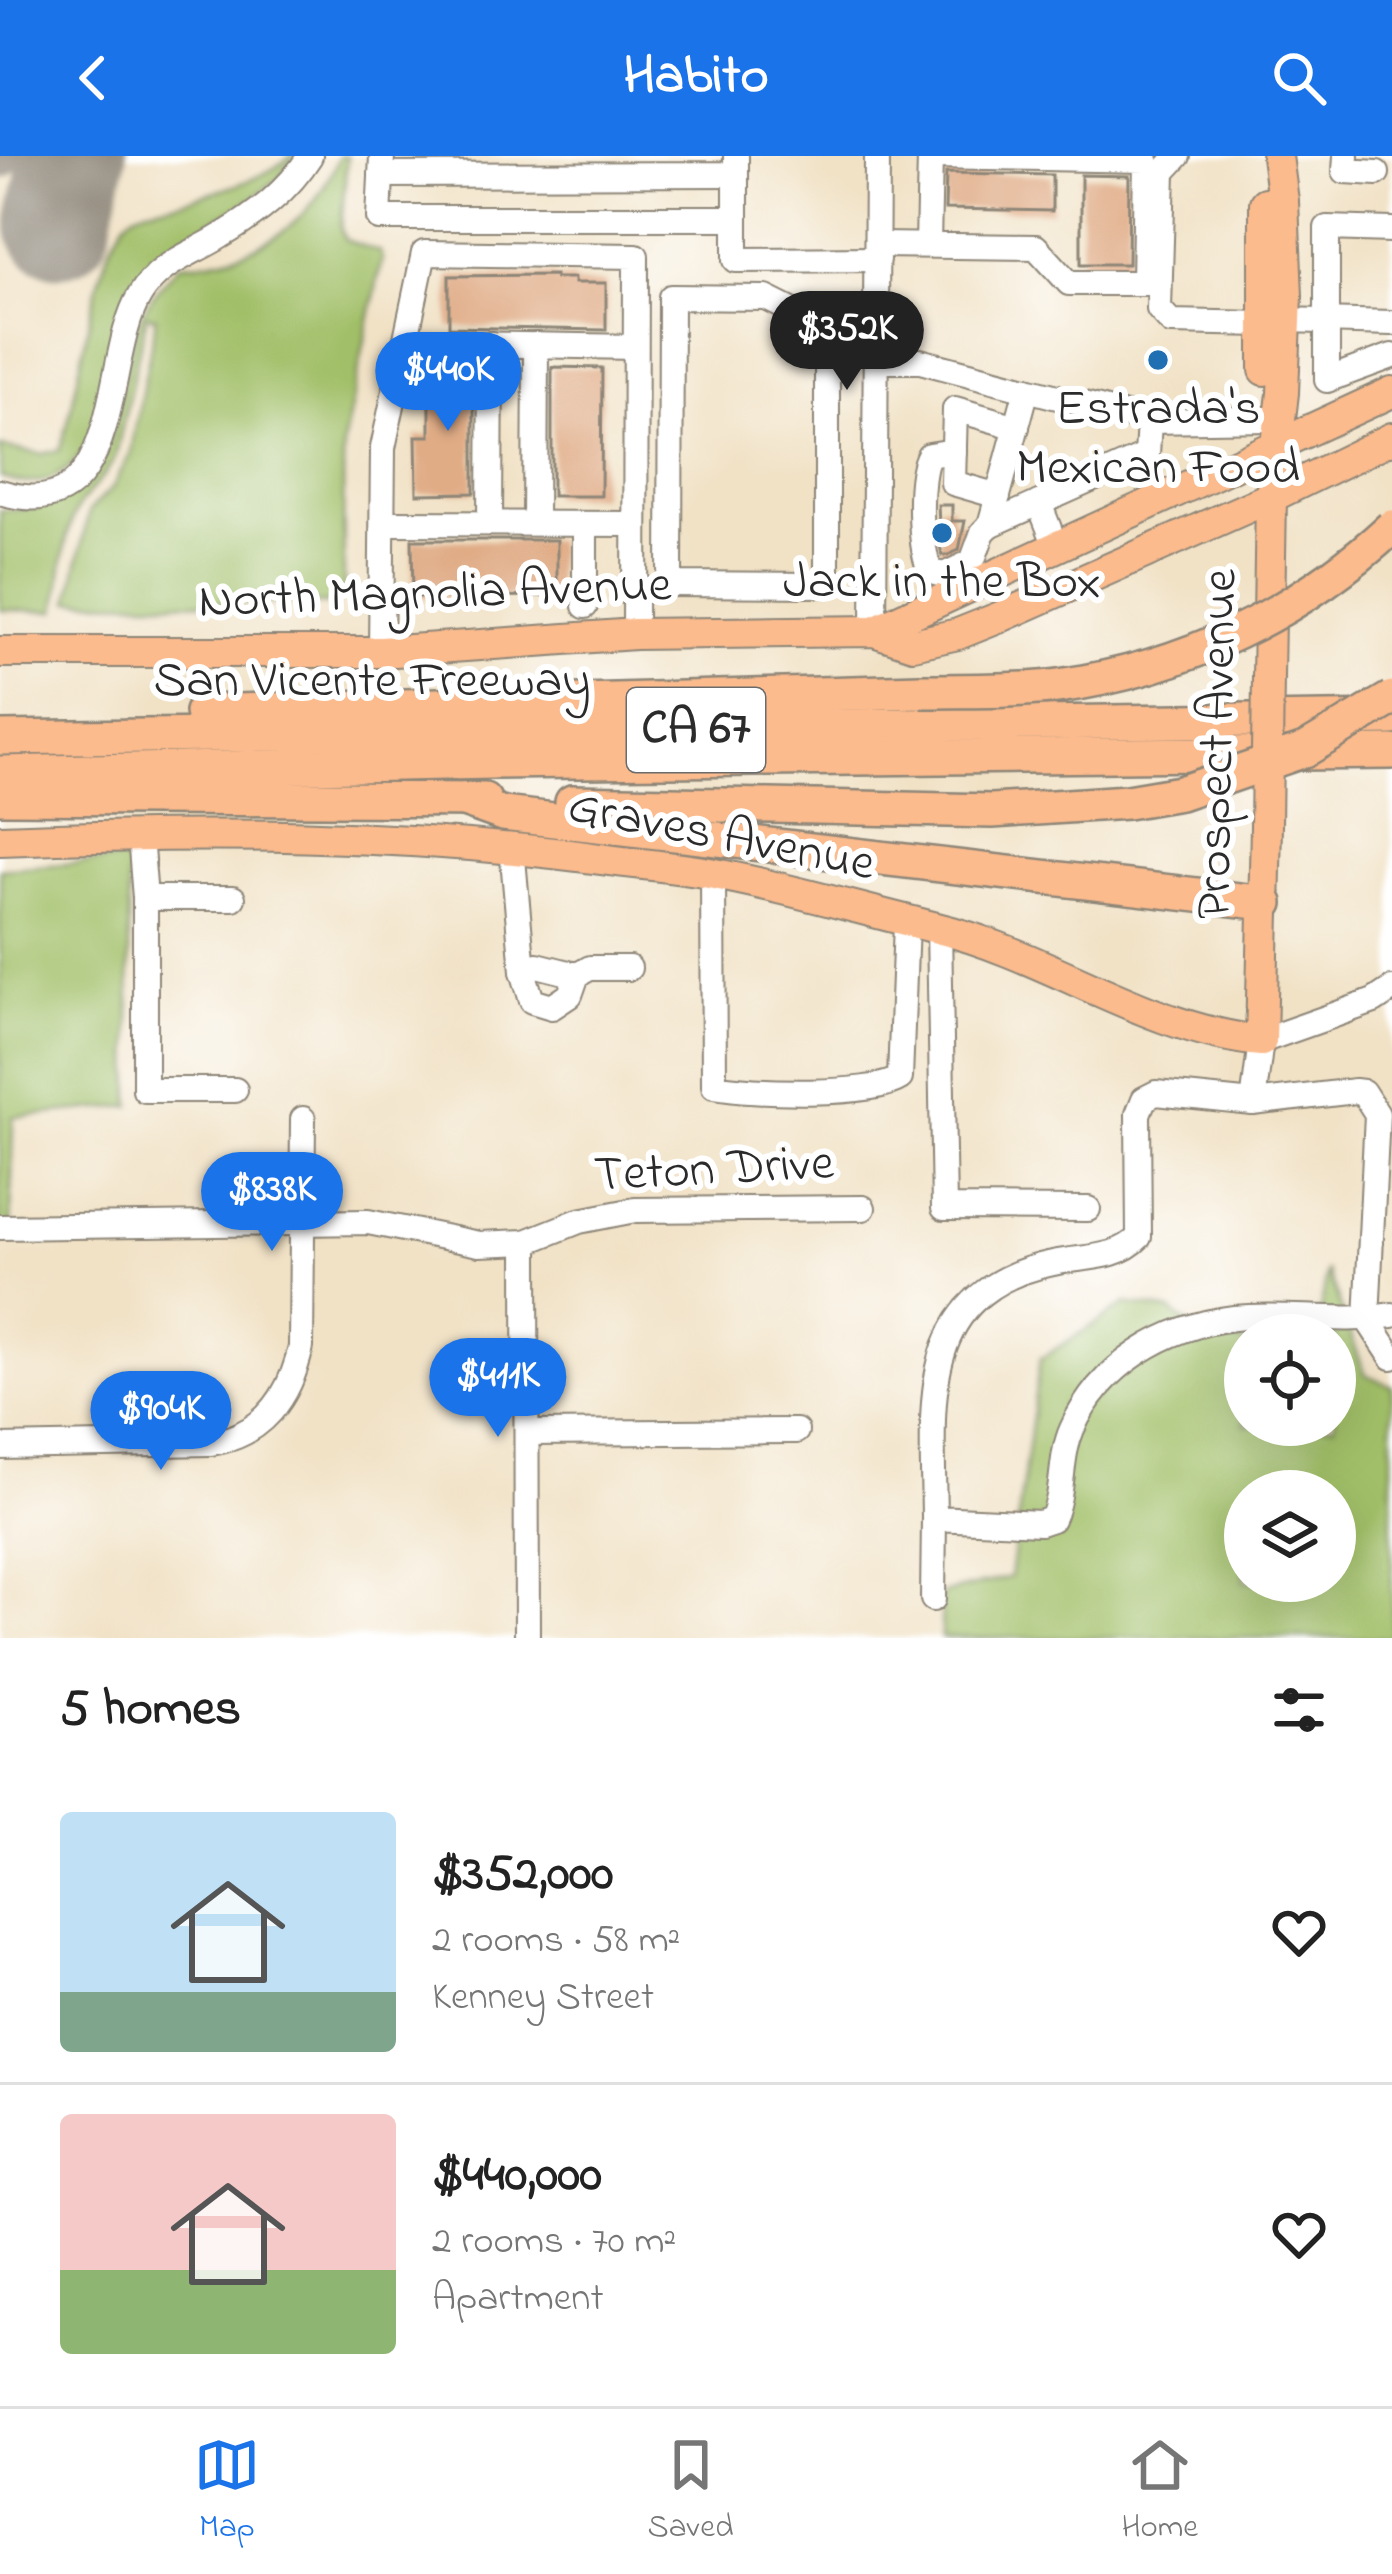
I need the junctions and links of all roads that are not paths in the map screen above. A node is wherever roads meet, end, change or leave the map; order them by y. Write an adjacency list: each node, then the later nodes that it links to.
1 (310, 156): 31 (street)
2 (878, 156): 12 (street)
3 (1178, 156): 13 (street)
4 (1273, 156): 13 (main road, Prospect Avenue)
5 (1346, 156): 8 (street)
6 (381, 165): 7 (street); 9 (street)
7 (736, 165): 9 (street)
8 (1377, 173)
9 (736, 218): 12 (street)
10 (1392, 230): 14 (street)
11 (928, 244): 11 (street); 12 (street)
12 (877, 252): 17 (street)
13 (1275, 322): 14 (street); 28 (main road, Prospect Avenue)
14 (1324, 322): 15 (street); 22 (street)
15 (1392, 323)
16 (827, 324): 16 (street); 17 (street)
17 (877, 328): 23 (street)
18 (405, 343): 19 (street); 21 (street); 35 (street)
19 (491, 344): 20 (street); 36 (street)
20 (536, 345): 21 (street); 37 (street)
21 (635, 347): 39 (street)
22 (1392, 356)
23 (877, 361): 24 (street); 44 (street)
24 (1027, 388): 26 (street); 27 (street)
25 (1392, 392): 28 (main road, North Magnolia Avenue)
26 (1149, 421): 28 (street); 34 (street)
27 (1016, 427): 30 (street); 32 (street)
28 (1273, 433): 33 (main road, Prospect Avenue); 42 (main road, North Magnolia Avenue)
29 (1392, 438): 33 (main road, North Magnolia Avenue)
30 (954, 451): 32 (street); 40 (street)
31 (0, 492)
32 (998, 496): 40 (street)
33 (1270, 497): 44 (main road, North Magnolia Avenue); 62 (main road, Prospect Avenue, bridge)
34 (1039, 503): 40 (street); 42 (street)
35 (383, 523): 36 (street); 47 (street)
36 (490, 524): 37 (street)
37 (535, 524): 38 (street)
38 (585, 524): 39 (street); 43 (street)
39 (634, 524): 45 (street)
40 (990, 525)
41 (1392, 527): 51 (highway, bridge)
42 (1057, 549): 44 (main road, North Magnolia Avenue)
43 (585, 605)
44 (874, 632): 45 (main road, North Magnolia Avenue)
45 (635, 634): 47 (main road, North Magnolia Avenue)
46 (0, 652): 47 (main road, North Magnolia Avenue)
47 (381, 652)
48 (1392, 702): 50 (highway); 55 (highway, bridge)
49 (1392, 718): 50 (highway, San Vicente Freeway / CA 67)
50 (1214, 722): 51 (highway, San Vicente Freeway / CA 67)
51 (0, 734)
52 (1392, 752): 53 (highway, San Vicente Freeway / CA 67)
53 (0, 773)
54 (0, 796): 55 (highway)
55 (464, 800): 62 (highway)
56 (140, 836): 57 (main road, Graves Avenue); 58 (main road, Graves Avenue); 60 (street)
57 (0, 840)
58 (512, 848): 59 (main road, Graves Avenue); 66 (street)
59 (712, 874): 63 (main road, Graves Avenue); 63 (street)
60 (145, 898): 61 (street); 70 (street)
61 (233, 898)
62 (1266, 903): 69 (main road, Prospect Avenue)
63 (906, 922): 64 (main road, Graves Avenue)
64 (939, 928): 69 (main road, Graves Avenue); 74 (street)
65 (629, 968): 67 (street)
66 (523, 971): 67 (street); 67 (street)
67 (577, 975)
68 (1392, 989): 69 (street, Graves Avenue)
69 (1261, 1041): 71 (street)
70 (235, 1090)
71 (1253, 1103): 78 (street); 83 (street)
72 (303, 1119): 75 (street)
73 (863, 1208): 77 (street, Teton Drive)
74 (1088, 1209)
75 (302, 1221): 76 (street, Teton Drive); 77 (street, Teton Drive); 82 (street)
76 (0, 1227)
77 (526, 1242): 81 (street)
78 (1380, 1317): 79 (street); 83 (street)
79 (1392, 1358)
80 (796, 1431): 81 (street)
81 (528, 1432): 85 (street)
82 (0, 1447)
83 (934, 1519): 84 (street)
84 (932, 1599)
85 (527, 1638)

